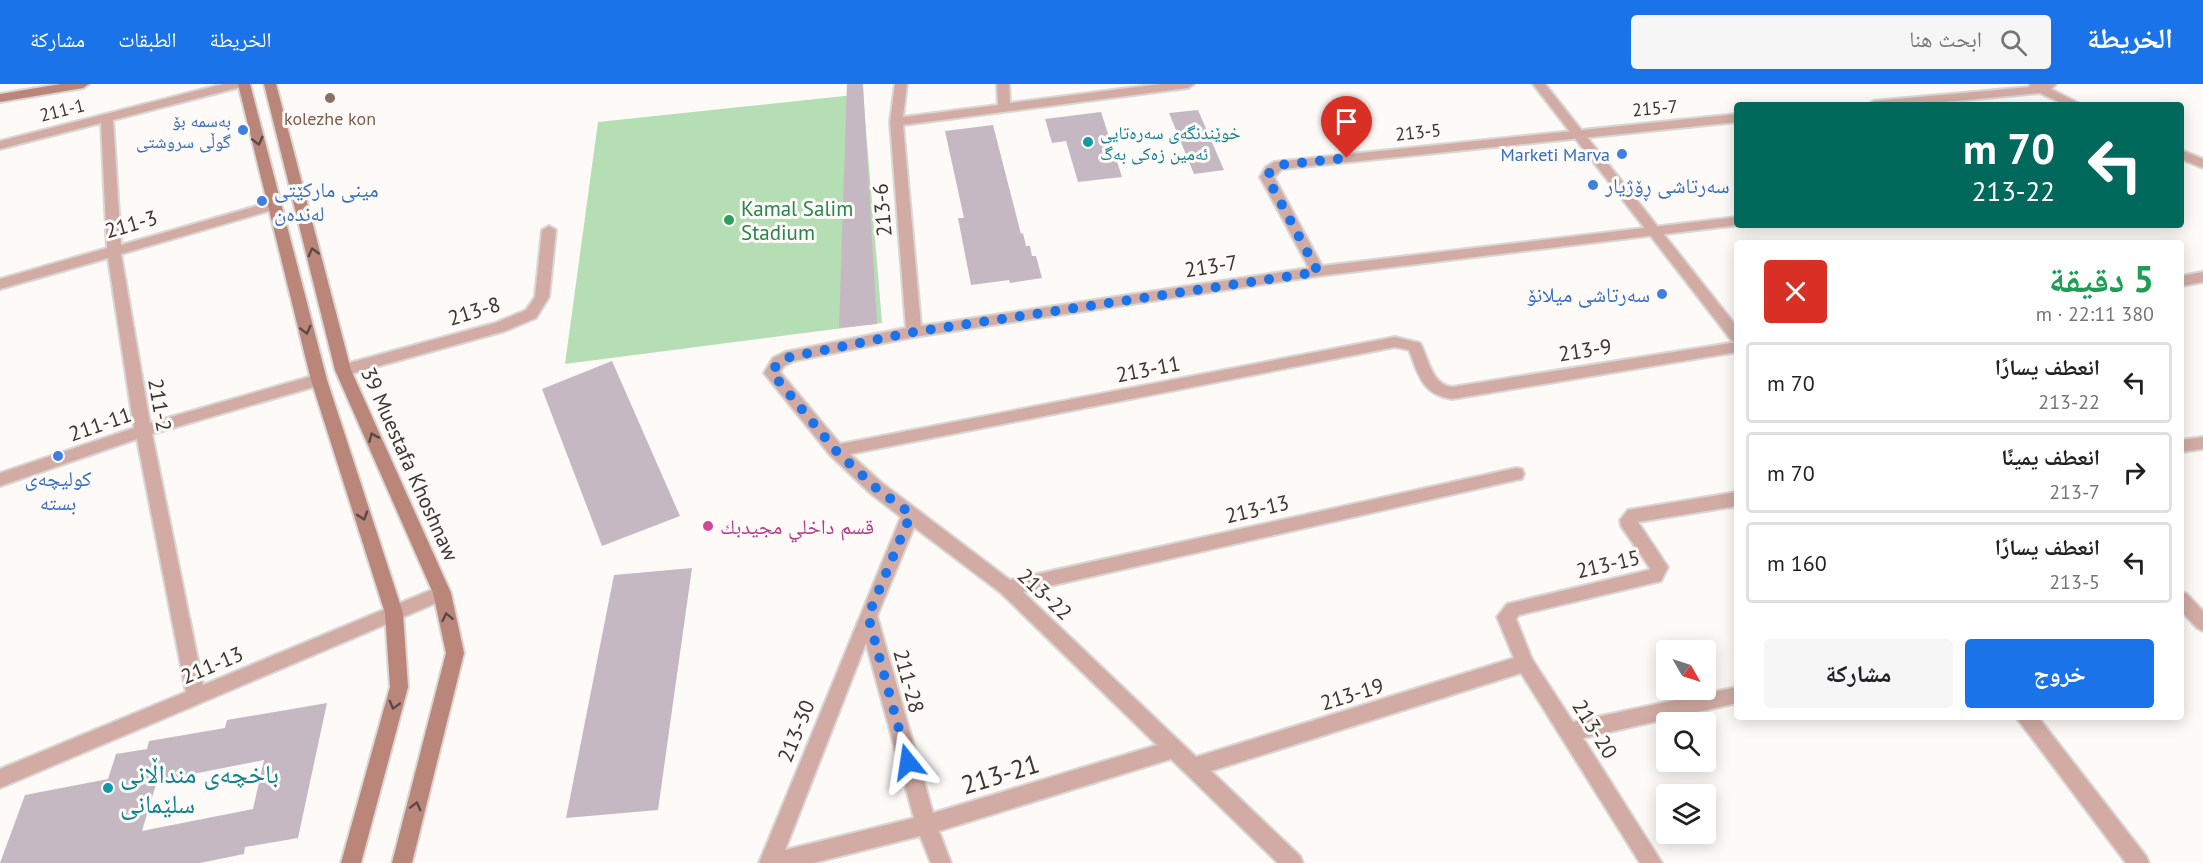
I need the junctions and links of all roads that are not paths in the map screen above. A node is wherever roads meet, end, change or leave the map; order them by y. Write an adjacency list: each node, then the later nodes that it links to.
1 (83, 84): 11 (main road)
2 (237, 84): 15 (street, 211-1)
3 (244, 84): 23 (main road, one-way to 23)
4 (270, 84): 36 (main road, 39 Muestafa Khoshnaw, one-way to 4)
5 (901, 84): 17 (street, 213-6)
6 (1003, 84): 14 (street)
7 (1188, 84): 9 (street)
8 (1539, 84): 18 (street)
9 (1161, 85): 14 (street)
10 (2041, 86): 12 (street); 13 (street)
11 (0, 98)
12 (1900, 102)
13 (2070, 102)
14 (1004, 109): 17 (street)
15 (107, 117): 19 (street, 211-1); 27 (street, 211-2)
16 (1734, 118): 18 (street, 215-7)
17 (896, 122): 32 (street, 213-6)
18 (1577, 133): 26 (street); 28 (street, 213-5)
19 (0, 145)
20 (2184, 155): 21 (street)
21 (2201, 162): 22 (street)
22 (2184, 164)
23 (274, 205): 27 (street, 211-3); 37 (main road, one-way to 37)
24 (1734, 221): 26 (street, 213-7)
25 (549, 230): 36 (street, 213-8)
26 (1654, 232): 28 (street, 213-7); 33 (street)
27 (114, 251): 31 (street, 211-3); 39 (street, 211-2)
28 (1318, 272): 32 (street, 213-7)
29 (2203, 278): 30 (street)
30 (2184, 281)
31 (0, 284)
32 (914, 332): 35 (street, 213-7)
33 (1734, 333)
34 (1734, 347): 38 (street, 213-9)
35 (778, 362): 42 (street, 213-22)
36 (344, 370): 48 (main road, 39 Muestafa Khoshnaw, one-way to 36)
37 (319, 381): 39 (street, 211-11); 50 (main road, one-way to 50)
38 (1440, 393): 42 (street, 213-11)
39 (143, 431): 44 (street, 211-11); 55 (street, 211-2)
40 (2203, 443): 41 (street)
41 (2184, 446)
42 (837, 452): 46 (street, 213-22)
43 (1516, 474): 47 (street, 213-13)
44 (0, 480)
45 (1734, 499): 52 (street, 213-15)
46 (911, 514): 47 (street, 213-22); 51 (street)
47 (1007, 588): 59 (street, 213-22)
48 (442, 593): 50 (street, 211-13); 64 (main road, 39 Muestafa Khoshnaw, one-way to 48)
49 (2184, 602): 53 (street)
50 (394, 613): 55 (street, 211-13); 63 (main road, one-way to 63)
51 (868, 616): 62 (street, 211-28); 65 (street, 213-30)
52 (1506, 617): 54 (street, 213-20)
53 (2203, 623)
54 (1525, 663): 58 (street, 213-20); 60 (street, 213-19)
55 (196, 696): 61 (street, 211-13)
56 (1734, 696): 58 (street)
57 (2028, 720): 69 (street)
58 (1569, 732): 68 (street, 213-20)
59 (1174, 749): 60 (street, 213-22); 62 (street, 213-21)
60 (1193, 767): 67 (street, 213-22)
61 (0, 779)
62 (926, 825): 65 (street, 213-21); 66 (street, 211-28)
63 (351, 863)
64 (402, 863)
65 (770, 863)
66 (941, 863)
67 (1293, 863)
68 (1652, 863)
69 (2139, 863)

